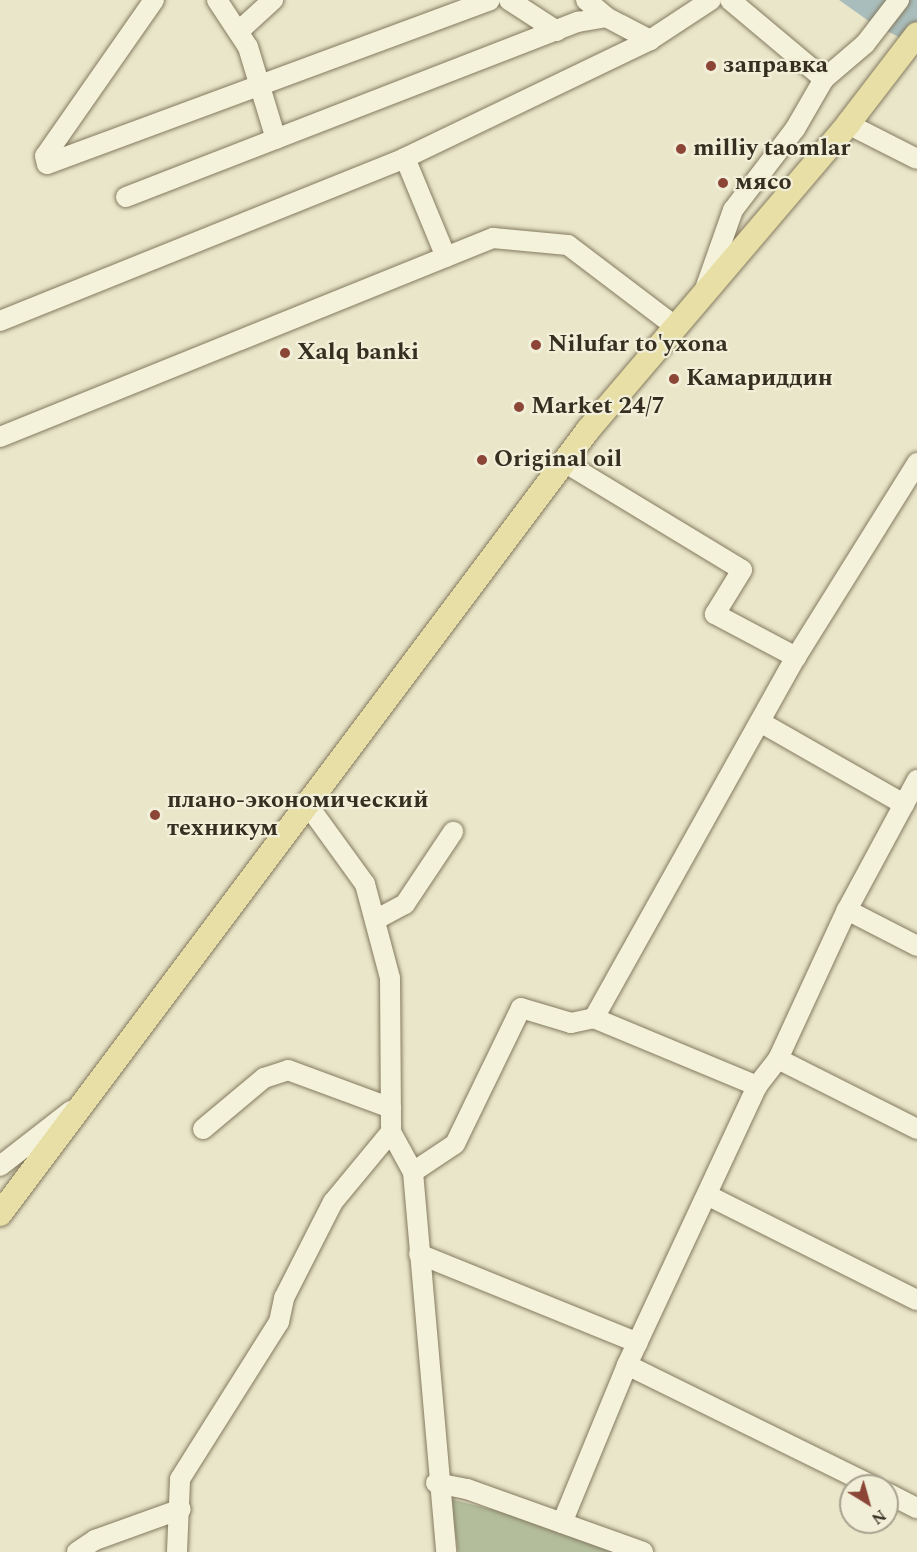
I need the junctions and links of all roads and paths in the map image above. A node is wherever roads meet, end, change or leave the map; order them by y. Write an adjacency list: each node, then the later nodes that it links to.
1 (154, 0): 16 (street)
2 (217, 0): 11 (street)
3 (273, 0): 11 (street)
4 (490, 0): 16 (street)
5 (509, 0): 12 (street)
6 (585, 0): 10 (street)
7 (711, 0): 14 (street)
8 (730, 0): 15 (street)
9 (899, 0): 15 (street)
10 (606, 17): 12 (street); 14 (street)
11 (240, 30): 16 (street)
12 (557, 31): 18 (street)
13 (917, 34): 17 (main road)
14 (650, 40): 19 (street)
15 (824, 79): 23 (street)
16 (258, 87): 18 (street)
17 (848, 124): 20 (street); 23 (main road)
18 (276, 139): 21 (street)
19 (405, 158): 22 (street); 24 (street)
20 (917, 159)
21 (126, 197)
22 (446, 257): 25 (street); 26 (street)
23 (704, 295): 25 (main road)
24 (0, 321)
25 (676, 327): 27 (main road)
26 (0, 437)
27 (564, 462): 29 (street); 32 (main road)
28 (917, 463): 29 (street)
29 (796, 657): 30 (street)
30 (760, 722): 33 (street); 38 (street)
31 (917, 780): 33 (street)
32 (308, 804): 36 (street); 41 (main road)
33 (904, 804): 35 (street)
34 (453, 832): 36 (street)
35 (847, 910): 37 (street); 39 (street)
36 (375, 920): 42 (street)
37 (917, 946)
38 (594, 1018): 40 (street); 47 (street)
39 (778, 1059): 40 (street); 44 (street)
40 (757, 1086): 48 (street)
41 (81, 1104): 46 (street); 49 (main road)
42 (391, 1107): 43 (street); 45 (street)
43 (203, 1129)
44 (917, 1129)
45 (391, 1132): 47 (street); 58 (street)
46 (0, 1166)
47 (413, 1172): 50 (street)
48 (707, 1195): 51 (street); 52 (street)
49 (0, 1214)
50 (419, 1254): 52 (street); 55 (street)
51 (917, 1300)
52 (639, 1343): 53 (street)
53 (627, 1365): 54 (street); 59 (street)
54 (849, 1474)
55 (436, 1483): 59 (street); 62 (street)
56 (899, 1499): 57 (street)
57 (917, 1508)
58 (181, 1509): 60 (street); 61 (street)
59 (562, 1523): 63 (street)
60 (77, 1552)
61 (177, 1552)
62 (446, 1552)
63 (643, 1552)

